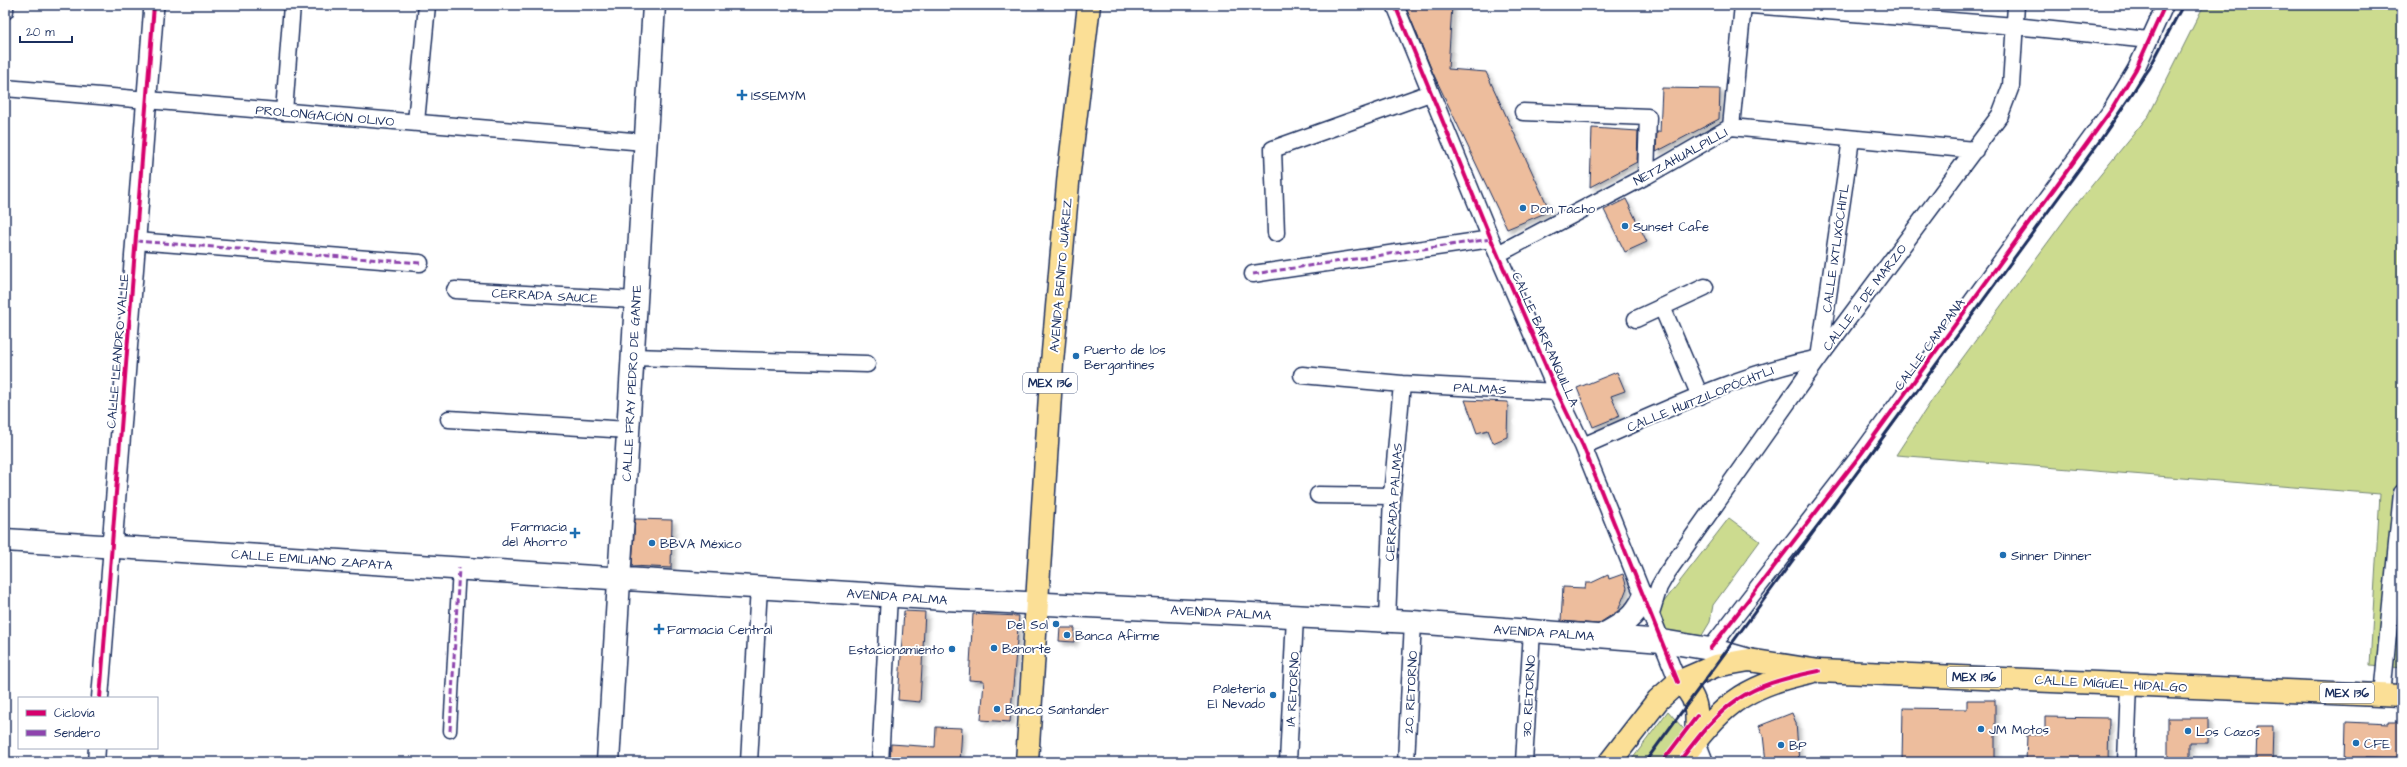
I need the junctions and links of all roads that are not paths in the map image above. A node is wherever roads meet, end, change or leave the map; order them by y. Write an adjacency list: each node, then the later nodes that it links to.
1 (5, 5): 12 (street)
2 (154, 5): 17 (street, CALLE LEANDRO VALLE)
3 (292, 5): 18 (street)
4 (427, 5): 20 (street)
5 (654, 5): 23 (main road, CALLE FRAY PEDRO DE GANTE)
6 (1089, 5): 58 (main road, AVENIDA BENITO JUÁREZ / MEX 136)
7 (1395, 5): 16 (street, CALLE BARRANQUILLA)
8 (1742, 5): 21 (street)
9 (1751, 5): 13 (street)
10 (2016, 5): 13 (street, CALLE 2 DE MARZO)
11 (2165, 5): 14 (street, CALLE CAMPANA)
12 (5, 11)
13 (2015, 26): 14 (street); 24 (street, CALLE 2 DE MARZO)
14 (2149, 40): 66 (street, CALLE CAMPANA)
15 (5, 88): 17 (street, PROLONGACIÓN OLIVO)
16 (1430, 93): 26 (street); 27 (street, CALLE BARRANQUILLA)
17 (146, 100): 18 (street, PROLONGACIÓN OLIVO); 28 (street, CALLE LEANDRO VALLE)
18 (284, 112): 20 (street, PROLONGACIÓN OLIVO)
19 (1523, 112): 25 (street)
20 (416, 122): 23 (street, PROLONGACIÓN OLIVO)
21 (1731, 127): 22 (street, NETZAHUALPILLI); 25 (street, NETZAHUALPILLI)
22 (1851, 139): 24 (street, NETZAHUALPILLI); 38 (street, CALLE IXTLIXÓCHITL)
23 (644, 142): 34 (main road, CALLE FRAY PEDRO DE GANTE)
24 (1975, 150): 38 (street, CALLE 2 DE MARZO)
25 (1646, 176): 29 (street, NETZAHUALPILLI)
26 (1276, 233)
27 (1491, 239): 29 (street, CALLE BARRANQUILLA); 31 (street)
28 (136, 241): 30 (street); 51 (street, CALLE LEANDRO VALLE)
29 (1498, 254): 42 (street, CALLE BARRANQUILLA)
30 (420, 263)
31 (1253, 274)
32 (1705, 287): 35 (street)
33 (455, 290): 34 (street, CERRADA SAUCE)
34 (636, 300): 37 (main road, CALLE FRAY PEDRO DE GANTE)
35 (1662, 307): 36 (street); 43 (street)
36 (1636, 319)
37 (632, 357): 39 (street); 45 (main road, CALLE FRAY PEDRO DE GANTE)
38 (1819, 358): 43 (street, CALLE HUITZILOPÓCHTLI); 53 (street, CALLE 2 DE MARZO)
39 (867, 364)
40 (1302, 376): 41 (street, PALMAS)
41 (1402, 384): 42 (street, PALMAS); 49 (street, CERRADA PALMAS)
42 (1557, 392): 46 (street, CALLE BARRANQUILLA)
43 (1700, 396): 46 (street, CALLE HUITZILOPÓCHTLI)
44 (449, 419): 45 (street)
45 (628, 430): 55 (main road, CALLE FRAY PEDRO DE GANTE)
46 (1583, 446): 54 (street, CALLE BARRANQUILLA)
47 (2402, 493): 71 (street)
48 (1318, 495): 49 (street)
49 (1392, 496): 61 (street, CERRADA PALMAS)
50 (5, 540): 51 (main road, CALLE EMILIANO ZAPATA)
51 (112, 546): 52 (main road, CALLE EMILIANO ZAPATA); 72 (street, CALLE LEANDRO VALLE)
52 (459, 568): 55 (main road, CALLE EMILIANO ZAPATA); 73 (street)
53 (1667, 573): 54 (street); 59 (street, CALLE 2 DE MARZO)
54 (1636, 577): 59 (street, CALLE BARRANQUILLA)
55 (620, 579): 56 (main road, AVENIDA PALMA); 77 (main road, CALLE FRAY PEDRO DE GANTE)
56 (759, 587): 57 (main road, AVENIDA PALMA); 78 (street)
57 (889, 596): 58 (main road, AVENIDA PALMA); 79 (street)
58 (1037, 604): 60 (main road, AVENIDA PALMA); 80 (main road, AVENIDA BENITO JUÁREZ / MEX 136)
59 (1647, 605): 64 (main road); 65 (street, CALLE BARRANQUILLA)
60 (1295, 616): 61 (main road, AVENIDA PALMA); 81 (street, 1A RETORNO)
61 (1387, 620): 62 (main road, AVENIDA PALMA)
62 (1413, 622): 63 (main road, AVENIDA PALMA); 82 (street, 2O. RETORNO)
63 (1532, 631): 64 (main road, AVENIDA PALMA); 83 (street, 3O. RETORNO)
64 (1601, 636): 65 (main road, AVENIDA PALMA)
65 (1662, 641): 66 (main road, AVENIDA PALMA); 69 (street, CALLE BARRANQUILLA)
66 (1710, 649): 67 (main road, AVENIDA PALMA)
67 (1749, 660): 68 (main road, AVENIDA PALMA / MEX 136); 69 (main road, MEX 136)
68 (1819, 671): 70 (main road, CALLE MÍGUEL HIDALGO / MEX 136); 74 (main road, MEX 136)
69 (1678, 682): 74 (main road); 84 (main road, MEX 136)
70 (2129, 684): 71 (main road, CALLE MÍGUEL HIDALGO / MEX 136); 87 (street)
71 (2392, 695)
72 (100, 697)
73 (450, 731)
74 (1696, 739): 85 (main road, MEX 136); 86 (street)
75 (97, 749): 76 (street)
76 (96, 762)
77 (608, 762)
78 (749, 762)
79 (880, 762)
80 (1027, 762)
81 (1288, 762)
82 (1406, 762)
83 (1524, 762)
84 (1610, 762)
85 (1678, 762)
86 (1705, 762)
87 (2126, 762)

